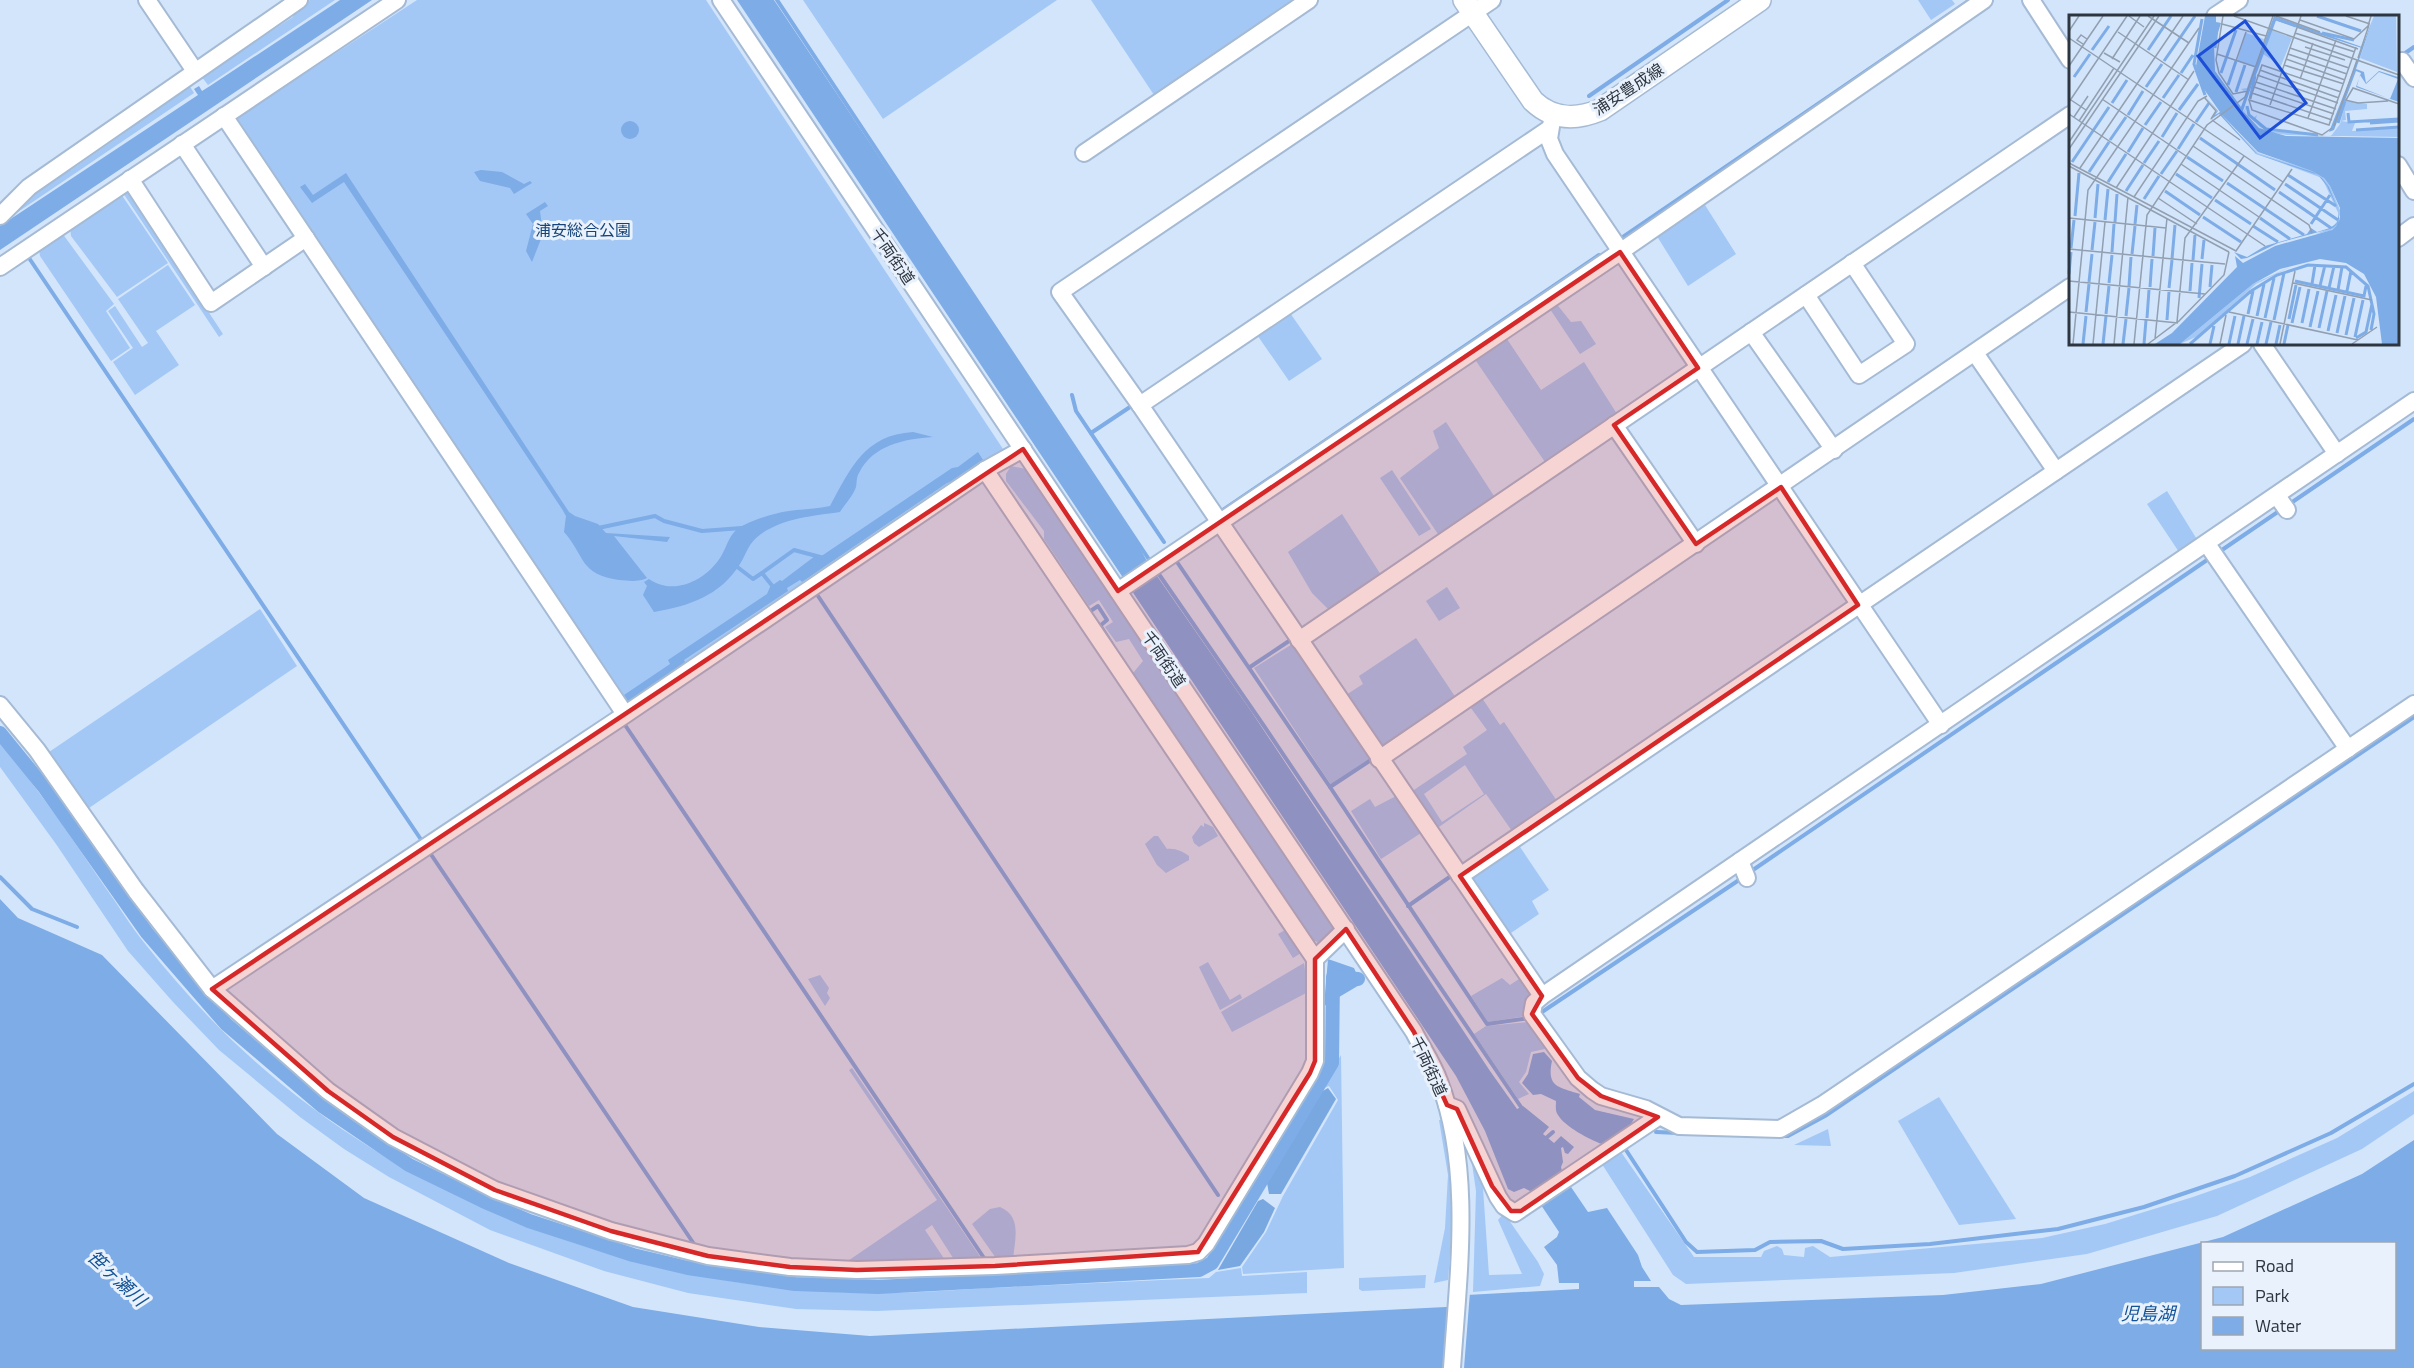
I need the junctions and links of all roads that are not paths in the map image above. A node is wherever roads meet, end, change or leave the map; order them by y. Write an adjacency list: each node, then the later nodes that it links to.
1 (147, 0): 15 (street)
2 (299, 0): 15 (street)
3 (397, 0): 17 (street)
4 (721, 0): 43 (street, 千両街道)
5 (1309, 0): 21 (street)
6 (1492, 0): 11 (street)
7 (1760, 0): 19 (main road, 浦安豊成線)
8 (1984, 0): 29 (street)
9 (2031, 0): 13 (street)
10 (2239, 0): 12 (street)
11 (1469, 7): 19 (main road); 41 (street)
12 (2216, 15)
13 (2069, 58)
14 (2405, 59): 16 (street)
15 (190, 74): 25 (street)
16 (2414, 78)
17 (224, 116): 20 (street); 28 (street)
18 (2069, 116): 30 (street)
19 (1551, 122): 29 (street); 41 (street)
20 (182, 144): 23 (street); 32 (street)
21 (1084, 153)
22 (2399, 168): 24 (street)
23 (130, 179): 31 (street); 32 (street)
24 (2414, 190)
25 (2, 210)
26 (2414, 226): 27 (street)
27 (2399, 237)
28 (302, 241): 32 (street); 57 (street)
29 (1620, 252): 39 (street); 49 (street)
30 (1852, 264): 34 (street); 34 (street)
31 (0, 267)
32 (264, 267)
33 (2069, 288): 38 (street)
34 (1806, 295): 35 (street)
35 (1751, 332): 39 (street); 44 (street)
36 (2242, 345): 47 (street)
37 (2263, 345): 45 (street)
38 (1975, 353): 44 (street); 47 (street)
39 (1698, 368): 42 (street); 48 (street)
40 (2414, 401): 45 (street)
41 (1140, 405): 49 (street)
42 (1614, 425): 50 (street); 54 (street)
43 (1023, 449): 46 (street); 52 (street, 千両街道)
44 (1834, 450): 48 (street)
45 (2337, 454): 51 (street)
46 (985, 470): 57 (street); 63 (street)
47 (2055, 471): 53 (street)
48 (1781, 487): 50 (street); 53 (street)
49 (1219, 523): 52 (street); 54 (street)
50 (1694, 542): 60 (street)
51 (2212, 551): 58 (street); 59 (street)
52 (1122, 588): 62 (street, 千両街道)
53 (1858, 605): 58 (street); 61 (street)
54 (1299, 640): 60 (street)
55 (2414, 704): 59 (street)
56 (0, 705): 64 (street)
57 (622, 717): 64 (street)
58 (1941, 725): 65 (street)
59 (2348, 749): 67 (street)
60 (1379, 759): 61 (street)
61 (1460, 876): 65 (street)
62 (1346, 929): 63 (street); 66 (street, 千両街道)
63 (1315, 959): 64 (street)
64 (213, 989)
65 (1542, 996): 67 (street)
66 (1447, 1105): 67 (street); 68 (street, 千両街道)
67 (1658, 1117)
68 (1452, 1368)

